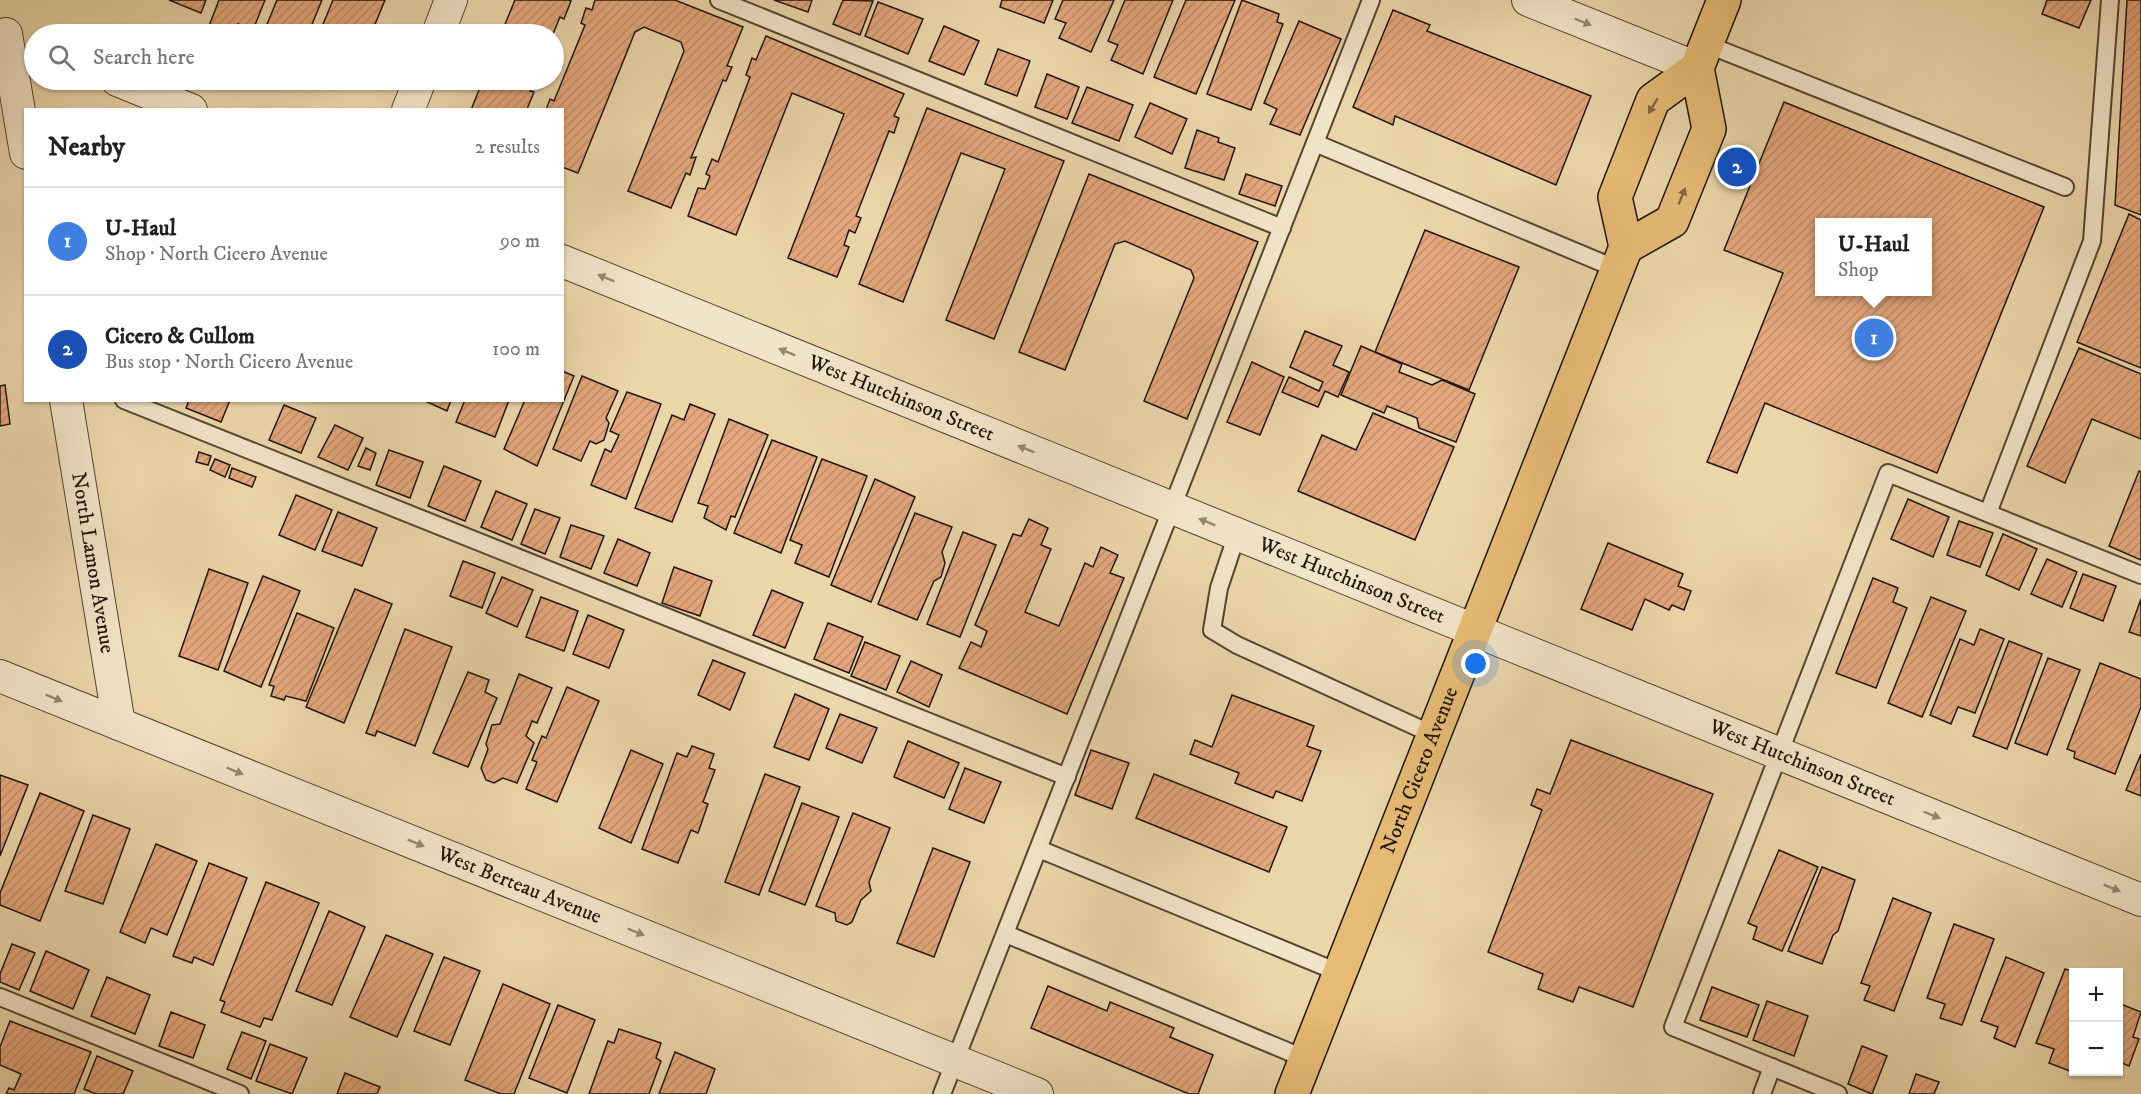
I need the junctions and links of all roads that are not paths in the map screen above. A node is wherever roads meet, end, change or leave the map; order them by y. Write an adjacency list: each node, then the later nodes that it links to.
1 (451, 0): 7 (street)
2 (719, 0): 18 (lane)
3 (1371, 0): 16 (lane)
4 (1528, 0): 10 (street, one-way to 10)
5 (1724, 0): 10 (main road)
6 (2110, 0): 24 (lane)
7 (442, 24)
8 (3, 33): 9 (street); 15 (street)
9 (24, 42)
10 (1702, 56): 17 (lane); 19 (main road, one-way to 19); 19 (main road, one-way to 10)
11 (142, 90): 13 (street)
12 (416, 90): 14 (street)
13 (186, 108)
14 (409, 108)
15 (24, 143)
16 (1315, 143): 18 (lane); 19 (lane)
17 (2065, 187)
18 (1282, 228): 23 (lane)
19 (1622, 258): 27 (main road, North Cicero Avenue)
20 (564, 262): 23 (street, West Hutchinson Street, one-way to 20)
21 (66, 402): 29 (street, North Lamon Avenue)
22 (129, 402): 32 (lane)
23 (1173, 508): 25 (street, West Hutchinson Street, one-way to 23); 32 (lane)
24 (1988, 513): 26 (lane); 31 (lane)
25 (1237, 534): 27 (street, West Hutchinson Street); 30 (lane)
26 (2141, 575)
27 (1475, 631): 30 (main road, North Cicero Avenue); 31 (street, West Hutchinson Street)
28 (0, 676): 29 (street, West Berteau Avenue, one-way to 29)
29 (119, 724): 39 (street, West Berteau Avenue, one-way to 39)
30 (1434, 735): 36 (main road, North Cicero Avenue)
31 (1780, 754): 34 (street, West Hutchinson Street, one-way to 34); 40 (lane)
32 (1067, 777): 33 (lane)
33 (1039, 849): 35 (lane); 36 (lane)
34 (2141, 900)
35 (1006, 934): 38 (lane); 39 (lane)
36 (1340, 973): 38 (main road, North Cicero Avenue)
37 (0, 997): 42 (lane)
38 (1306, 1059): 45 (main road, North Cicero Avenue)
39 (956, 1061): 41 (street, West Berteau Avenue); 43 (lane)
40 (1772, 1067): 46 (lane); 47 (lane)
41 (989, 1085): 44 (street, West Berteau Avenue)
42 (240, 1094)
43 (942, 1094)
44 (1037, 1094)
45 (1292, 1094)
46 (1762, 1094)
47 (1838, 1094)

